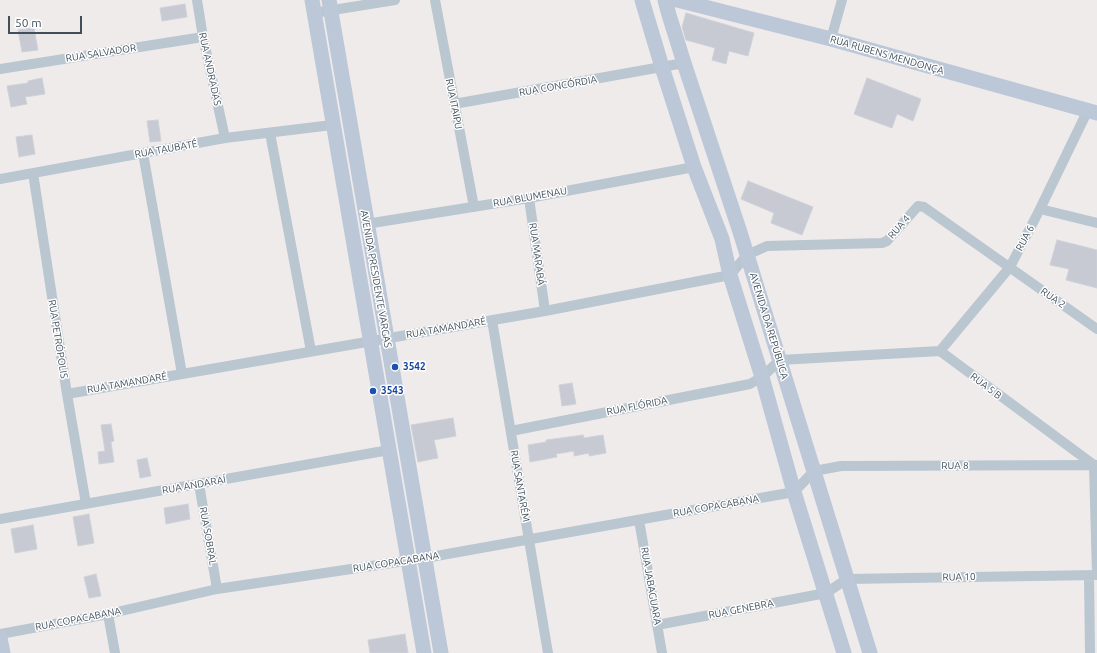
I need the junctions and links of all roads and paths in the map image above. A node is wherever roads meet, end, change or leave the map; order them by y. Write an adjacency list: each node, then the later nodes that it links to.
1 (197, 0): 10 (street, RUA ANDRADAS)
2 (395, 0): 8 (street)
3 (435, 0): 15 (street, RUA ITAIPU)
4 (642, 0): 13 (street)
5 (665, 0): 12 (street, AVENIDA DA REPÚBLICA)
6 (677, 0): 11 (street, RUA RUBENS MENDONÇA)
7 (842, 0): 11 (street)
8 (330, 6): 9 (street); 28 (street, AVENIDA PRESIDENTE VARGAS)
9 (313, 7): 17 (street, AVENIDA PRESIDENTE VARGAS)
10 (203, 37): 14 (street, RUA SALVADOR); 19 (street, RUA ANDRADAS)
11 (831, 39): 16 (street, RUA RUBENS MENDONÇA)
12 (684, 63): 13 (street, RUA CONCÓRDIA); 29 (street, AVENIDA DA REPÚBLICA)
13 (662, 67): 15 (street, RUA CONCÓRDIA); 21 (street)
14 (0, 69)
15 (454, 104): 25 (street, RUA ITAIPU)
16 (1092, 113): 26 (street, RUA 6)
17 (332, 125): 18 (street, RUA TAUBATÉ); 36 (street, AVENIDA PRESIDENTE VARGAS)
18 (270, 133): 19 (street, RUA TAUBATÉ); 37 (street)
19 (225, 138): 20 (street, RUA TAUBATÉ)
20 (143, 153): 22 (street, RUA TAUBATÉ); 40 (street)
21 (694, 167): 24 (street, RUA BLUMENAU); 31 (street)
22 (34, 173): 23 (street, RUA TAUBATÉ); 42 (street, RUA PETRÓPOLIS)
23 (0, 179)
24 (529, 198): 25 (street, RUA BLUMENAU); 32 (street, RUA MARABÁ)
25 (474, 207): 28 (street, RUA BLUMENAU)
26 (1040, 208): 27 (street); 30 (street, RUA 6)
27 (1097, 223)
28 (366, 224): 35 (street, AVENIDA PRESIDENTE VARGAS)
29 (747, 255): 30 (street, RUA 4); 31 (street, RUA 4); 39 (street, AVENIDA DA REPÚBLICA)
30 (1010, 267): 34 (street, RUA 2); 38 (street, RUA 6)
31 (730, 275): 32 (street, RUA TAMANDARÉ); 41 (street)
32 (545, 311): 33 (street, RUA TAMANDARÉ)
33 (492, 320): 35 (street, RUA TAMANDARÉ); 43 (street, RUA SANTARÉM)
34 (1097, 329)
35 (386, 338): 36 (street, RUA TAMANDARÉ); 53 (street, AVENIDA PRESIDENTE VARGAS)
36 (370, 341): 37 (street, RUA TAMANDARÉ); 44 (street, AVENIDA PRESIDENTE VARGAS)
37 (311, 351): 40 (street, RUA TAMANDARÉ)
38 (940, 351): 39 (street); 45 (street, RUA 5 B)
39 (780, 360): 41 (street); 46 (street, AVENIDA DA REPÚBLICA)
40 (182, 374): 42 (street, RUA TAMANDARÉ)
41 (762, 377): 43 (street, RUA FLÓRIDA); 48 (street)
42 (67, 394): 49 (street, RUA PETRÓPOLIS)
43 (510, 431): 52 (street, RUA SANTARÉM)
44 (389, 450): 47 (street, RUA ANDARAÍ); 54 (street, AVENIDA PRESIDENTE VARGAS)
45 (1095, 465): 46 (street, RUA 8); 55 (street)
46 (814, 471): 48 (street); 56 (street, AVENIDA DA REPÚBLICA)
47 (199, 484): 49 (street, RUA ANDARAÍ); 57 (street, RUA SOBRAL)
48 (794, 492): 51 (street, RUA COPACABANA); 58 (street)
49 (86, 504): 50 (street, RUA ANDARAÍ)
50 (0, 519)
51 (639, 520): 52 (street, RUA COPACABANA); 60 (street, RUA JABAGUARA)
52 (529, 539): 53 (street, RUA COPACABANA); 67 (street, RUA SANTARÉM)
53 (425, 558): 54 (street, RUA COPACABANA); 66 (street, AVENIDA PRESIDENTE VARGAS)
54 (408, 560): 57 (street, RUA COPACABANA); 65 (street, AVENIDA PRESIDENTE VARGAS)
55 (1094, 575): 56 (street, RUA 10); 71 (street)
56 (847, 579): 58 (street); 70 (street, AVENIDA DA REPÚBLICA)
57 (217, 589): 59 (street, RUA COPACABANA)
58 (826, 593): 60 (street, RUA GENEBRA); 69 (street)
59 (108, 614): 61 (street, RUA COPACABANA); 64 (street)
60 (657, 625): 68 (street, RUA JABAGUARA)
61 (0, 634)
62 (0, 638): 63 (street)
63 (3, 653)
64 (115, 653)
65 (424, 653)
66 (441, 653)
67 (548, 653)
68 (662, 653)
69 (844, 653)
70 (870, 653)
71 (1090, 653)

